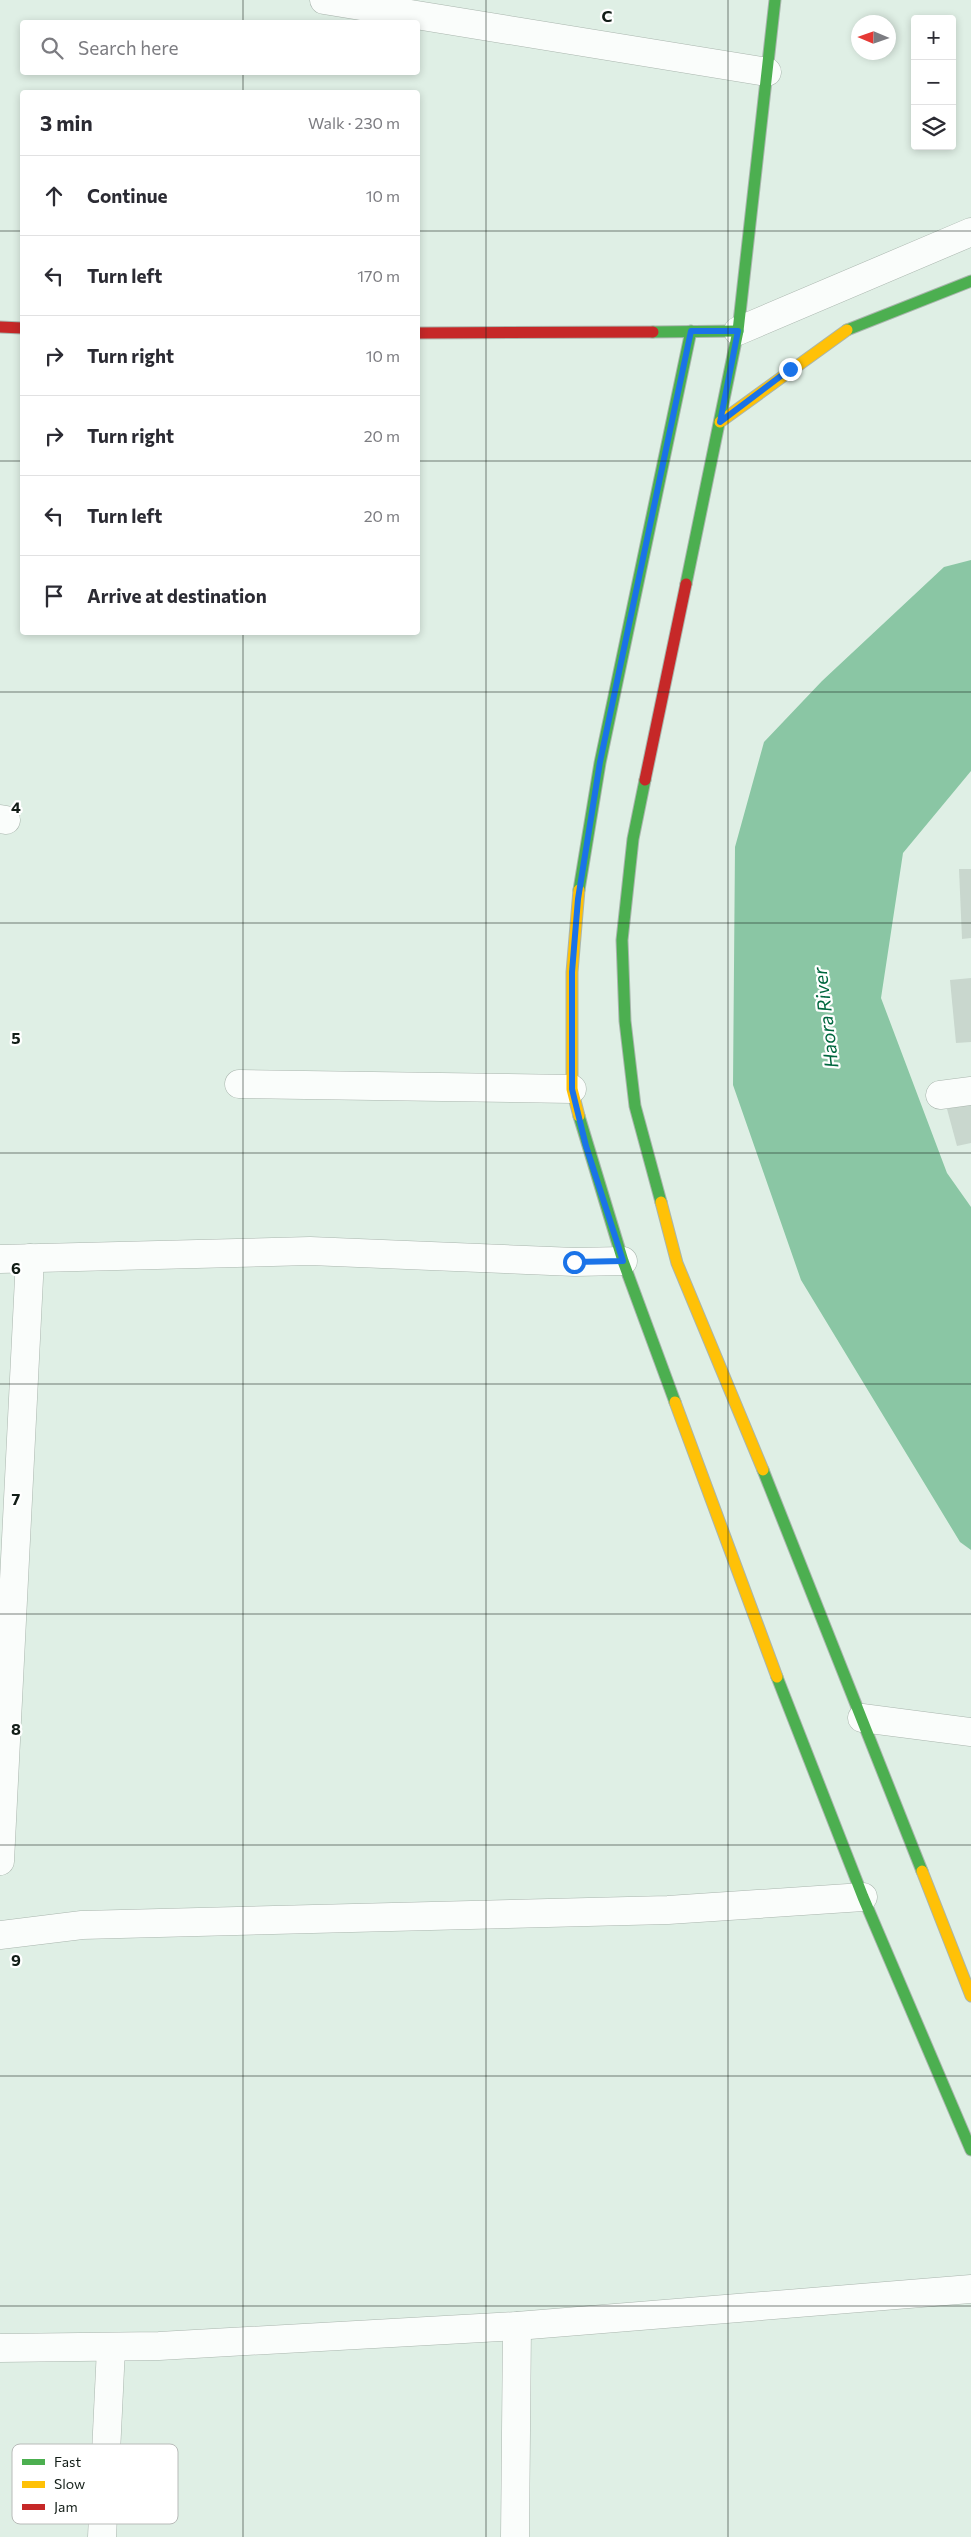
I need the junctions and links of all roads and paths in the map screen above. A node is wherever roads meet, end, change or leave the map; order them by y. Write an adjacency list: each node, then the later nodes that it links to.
1 (324, 0): 3 (street)
2 (775, 0): 3 (street)
3 (767, 72): 9 (street)
4 (971, 232): 9 (street)
5 (971, 281): 11 (street)
6 (0, 327): 7 (street)
7 (20, 328)
8 (691, 331): 9 (street); 10 (street); 13 (street)
9 (738, 331): 11 (street)
10 (420, 333)
11 (720, 422): 19 (street)
12 (239, 1084): 13 (street)
13 (572, 1089): 18 (street)
14 (971, 1091): 15 (street)
15 (940, 1095)
16 (30, 1258): 17 (street); 18 (street); 21 (street)
17 (0, 1259)
18 (623, 1261): 22 (street)
19 (862, 1718): 20 (street); 24 (street)
20 (971, 1732)
21 (0, 1861)
22 (863, 1897): 23 (street); 25 (street)
23 (0, 1935)
24 (971, 1996)
25 (971, 2150)
26 (971, 2289): 27 (street)
27 (516, 2326): 29 (street); 33 (street)
28 (0, 2348): 29 (street)
29 (111, 2348): 30 (street)
30 (106, 2444)
31 (103, 2524): 32 (street)
32 (102, 2537)
33 (515, 2537)

